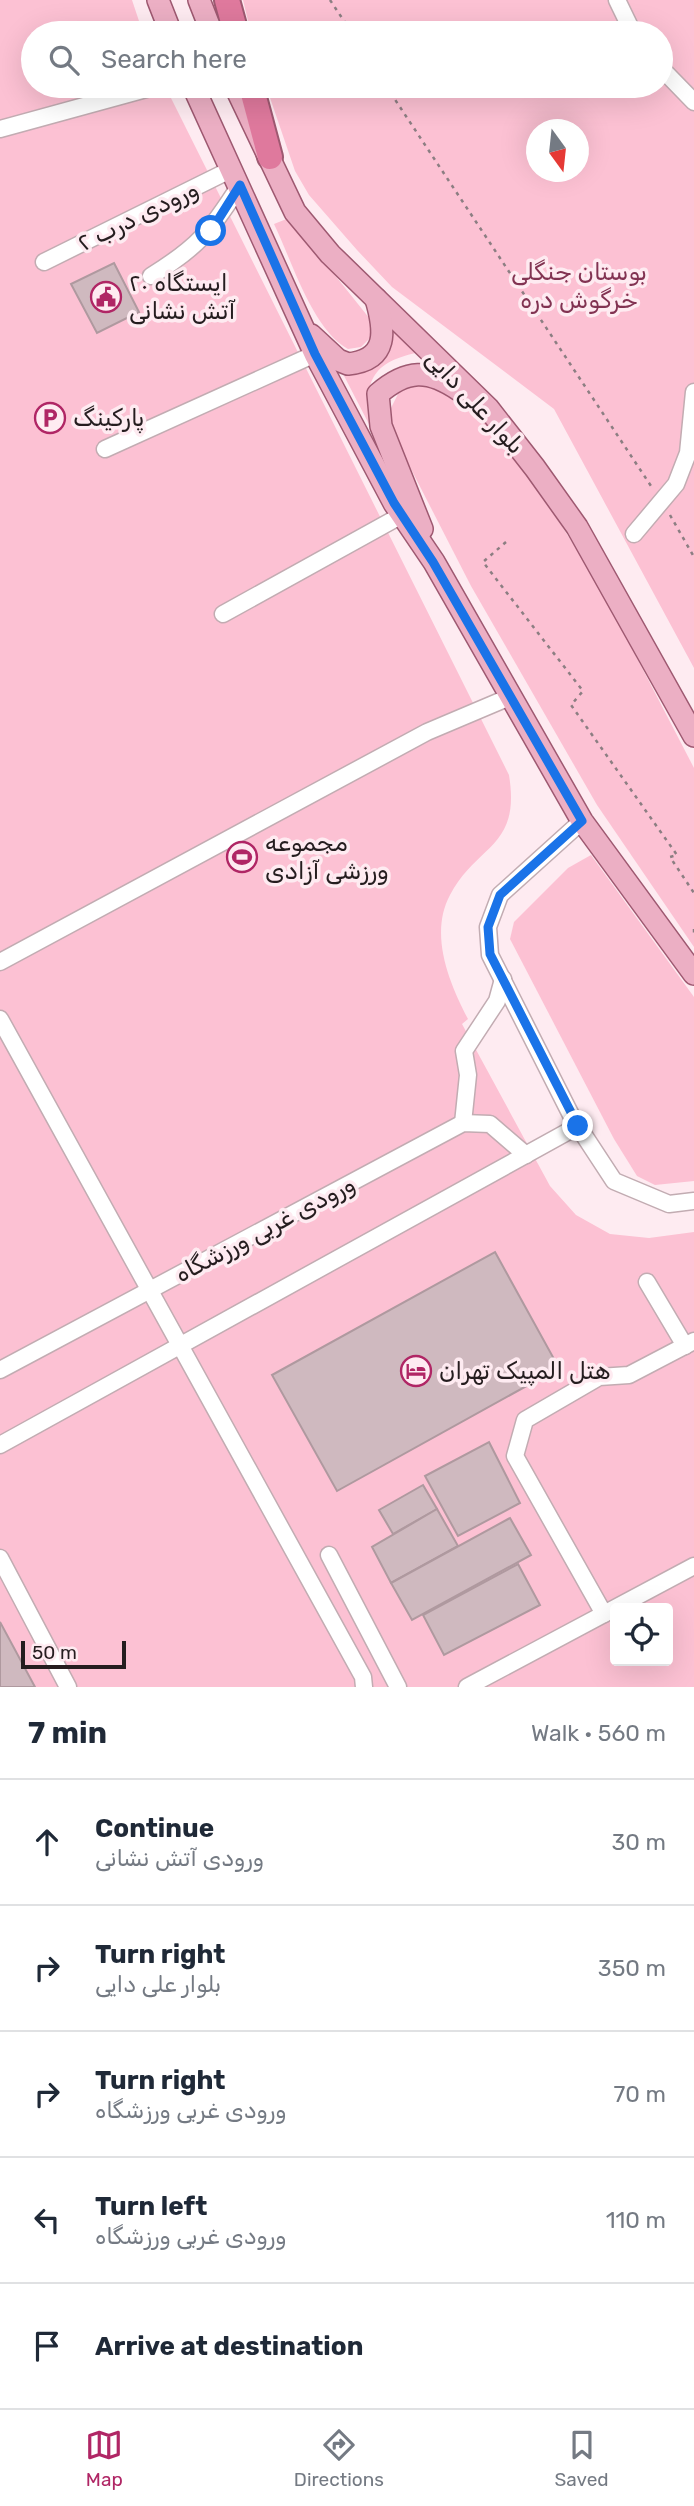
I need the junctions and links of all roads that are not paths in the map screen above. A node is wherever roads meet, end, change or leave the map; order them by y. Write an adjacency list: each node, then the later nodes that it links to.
1 (158, 0): 5 (main road)
2 (199, 0): 6 (main road)
3 (227, 0): 7 (highway)
4 (617, 0): 8 (lane)
5 (166, 21)
6 (207, 21)
7 (233, 21)
8 (627, 21)
9 (673, 80): 14 (lane)
10 (113, 98): 15 (lane)
11 (199, 98): 17 (main road)
12 (241, 98): 16 (main road, بلوار علی دایی)
13 (254, 98): 16 (highway)
14 (694, 102)
15 (0, 129)
16 (270, 157): 20 (main road, بلوار علی دایی)
17 (236, 177): 18 (lane, ورودی درب ۲); 19 (lane); 21 (main road)
18 (44, 262)
19 (151, 276)
20 (376, 299): 21 (main road); 24 (main road, بلوار علی دایی)
21 (307, 331): 22 (main road)
22 (315, 354): 25 (lane); 26 (main road)
23 (694, 392): 27 (lane)
24 (488, 408): 28 (main road); 31 (main road, بلوار علی دایی)
25 (105, 449)
26 (402, 515): 28 (main road); 29 (lane)
27 (634, 534)
28 (433, 562): 30 (main road)
29 (223, 614)
30 (512, 696): 32 (main road); 33 (lane)
31 (694, 736)
32 (582, 821): 34 (main road); 35 (lane)
33 (0, 962)
34 (694, 974)
35 (503, 979): 37 (lane); 38 (lane)
36 (0, 1019): 42 (lane)
37 (463, 1123): 39 (lane); 42 (lane, ورودی غربی ورزشگاه)
38 (578, 1126): 39 (lane); 40 (lane)
39 (526, 1155): 44 (lane)
40 (694, 1201)
41 (647, 1282): 43 (lane)
42 (149, 1290): 44 (lane); 45 (lane, ورودی غربی ورزشگاه)
43 (689, 1343): 50 (lane)
44 (180, 1346): 46 (lane); 52 (lane)
45 (0, 1370)
46 (0, 1445)
47 (329, 1555): 53 (lane)
48 (0, 1558): 51 (lane)
49 (694, 1566): 50 (lane)
50 (604, 1614): 54 (lane)
51 (68, 1687)
52 (364, 1687)
53 (398, 1687)
54 (467, 1687)

